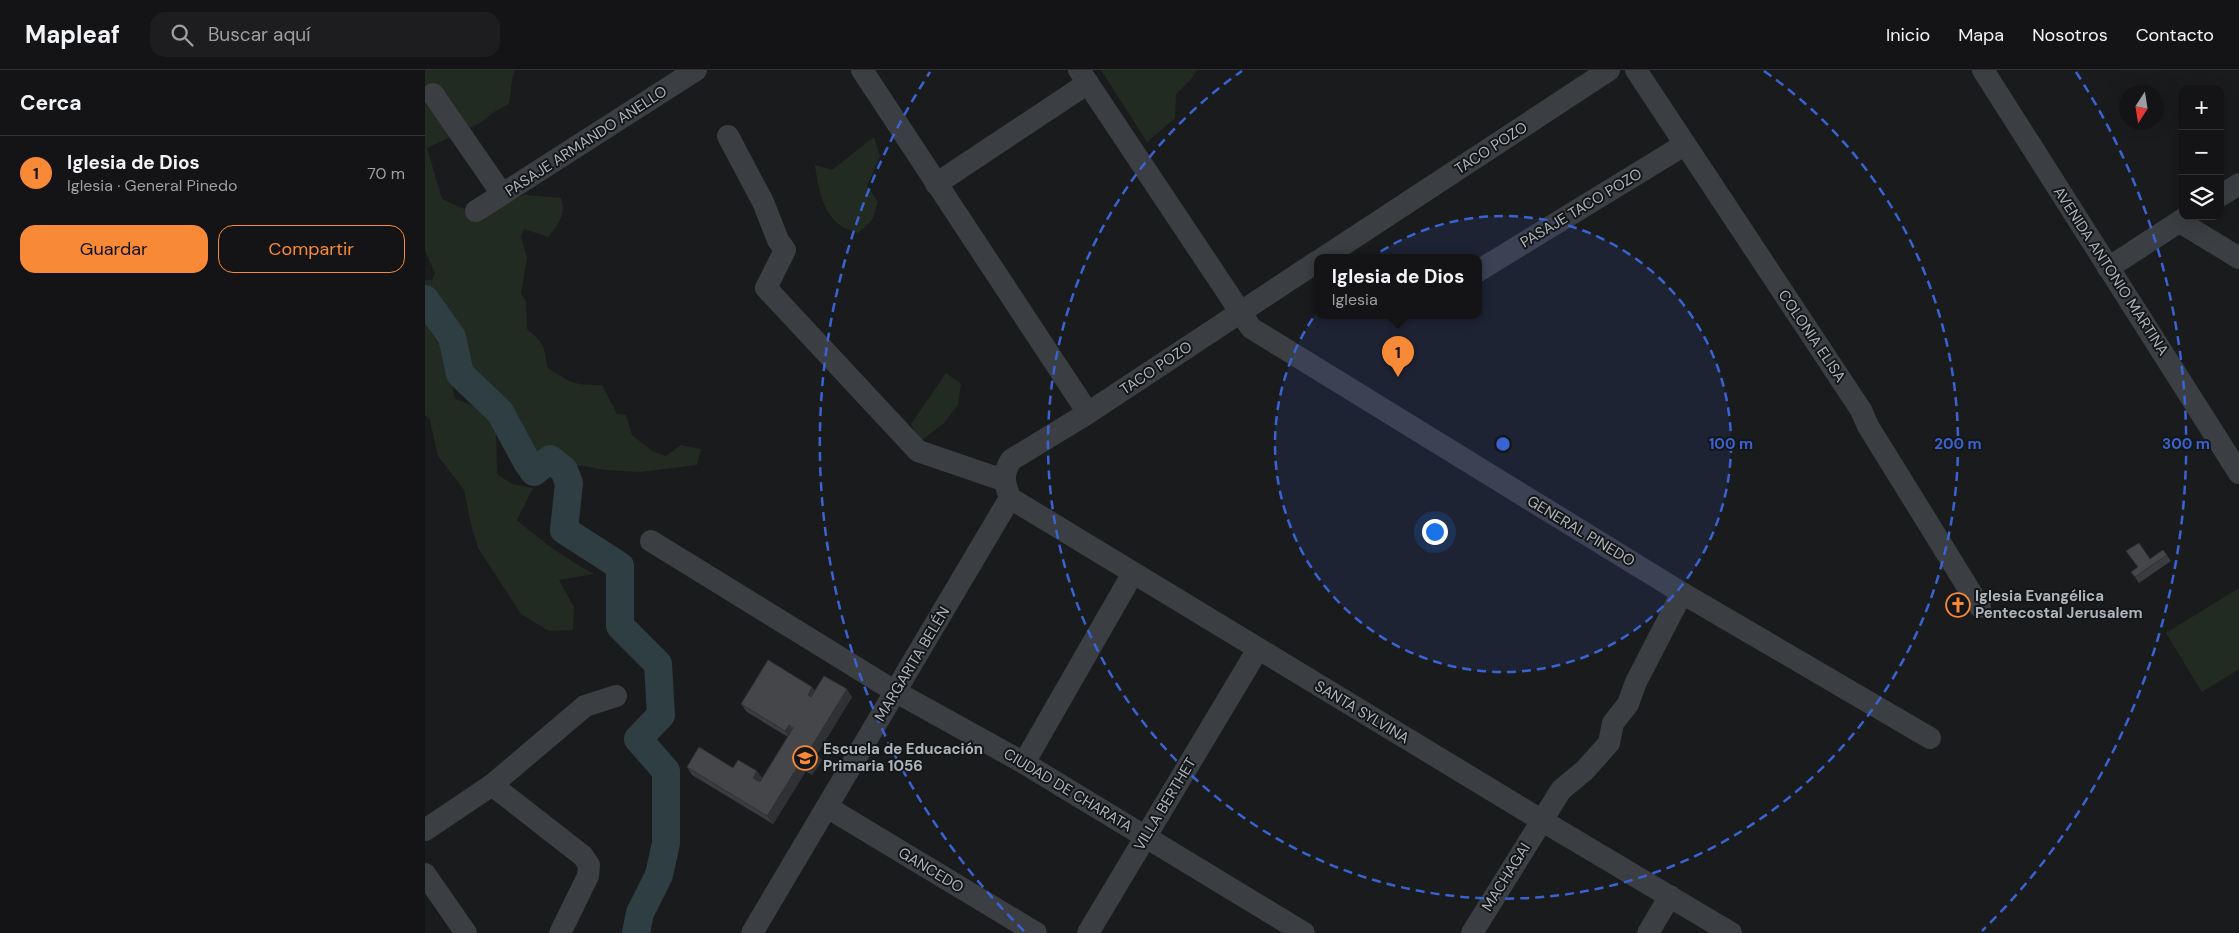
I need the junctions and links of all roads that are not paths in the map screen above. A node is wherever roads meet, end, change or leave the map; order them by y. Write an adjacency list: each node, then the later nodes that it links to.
1 (695, 70): 13 (street, PASAJE ARMANDO ANELLO)
2 (862, 70): 10 (street)
3 (1609, 70): 17 (street, TACO POZO)
4 (1636, 70): 9 (street, COLONIA ELISA)
5 (1983, 70): 20 (street, AVENIDA ANTONIO MARTINA)
6 (1084, 77): 10 (street); 22 (street, GENERAL PINEDO)
7 (433, 94): 13 (street)
8 (728, 136): 25 (street, SANTA SYLVINA)
9 (1684, 145): 21 (street, PASAJE TACO POZO); 29 (street, COLONIA ELISA)
10 (937, 184): 23 (street)
11 (2239, 184): 12 (street)
12 (2224, 193)
13 (501, 194): 14 (street, PASAJE ARMANDO ANELLO)
14 (476, 211)
15 (2182, 220): 20 (street)
16 (2185, 220): 18 (street)
17 (1329, 254)
18 (2239, 258)
19 (1314, 265): 22 (street, TACO POZO)
20 (2108, 268): 24 (street, AVENIDA ANTONIO MARTINA)
21 (1482, 269)
22 (1241, 313): 23 (street, TACO POZO); 28 (street, GENERAL PINEDO)
23 (1088, 413): 25 (street, TACO POZO)
24 (2239, 473)
25 (1007, 489): 27 (street, SANTA SYLVINA); 31 (street, MARGARITA BELÉN)
26 (651, 541): 31 (street, CIUDAD DE CHARATA)
27 (1133, 573): 30 (street, SANTA SYLVINA); 34 (street)
28 (1681, 593): 33 (street, GENERAL PINEDO); 37 (street, MACHAGAI)
29 (1981, 607)
30 (1258, 649): 37 (street, SANTA SYLVINA); 39 (street, VILLA BERTHET)
31 (897, 692): 34 (street, CIUDAD DE CHARATA); 36 (street, MARGARITA BELÉN)
32 (616, 696): 35 (street)
33 (1930, 738)
34 (1023, 763): 39 (street, CIUDAD DE CHARATA)
35 (492, 785): 38 (street); 44 (street)
36 (827, 807): 42 (street, MARGARITA BELÉN); 45 (street, GANCEDO)
37 (1541, 820): 41 (street, SANTA SYLVINA); 48 (street, MACHAGAI)
38 (425, 830)
39 (1146, 836): 46 (street, VILLA BERTHET); 47 (street, CIUDAD DE CHARATA)
40 (425, 874): 43 (street)
41 (1671, 896): 49 (street); 50 (street, SANTA SYLVINA)
42 (760, 930)
43 (467, 933)
44 (559, 933)
45 (1036, 933)
46 (1089, 933)
47 (1304, 933)
48 (1472, 933)
49 (1648, 933)
50 (1731, 933)

